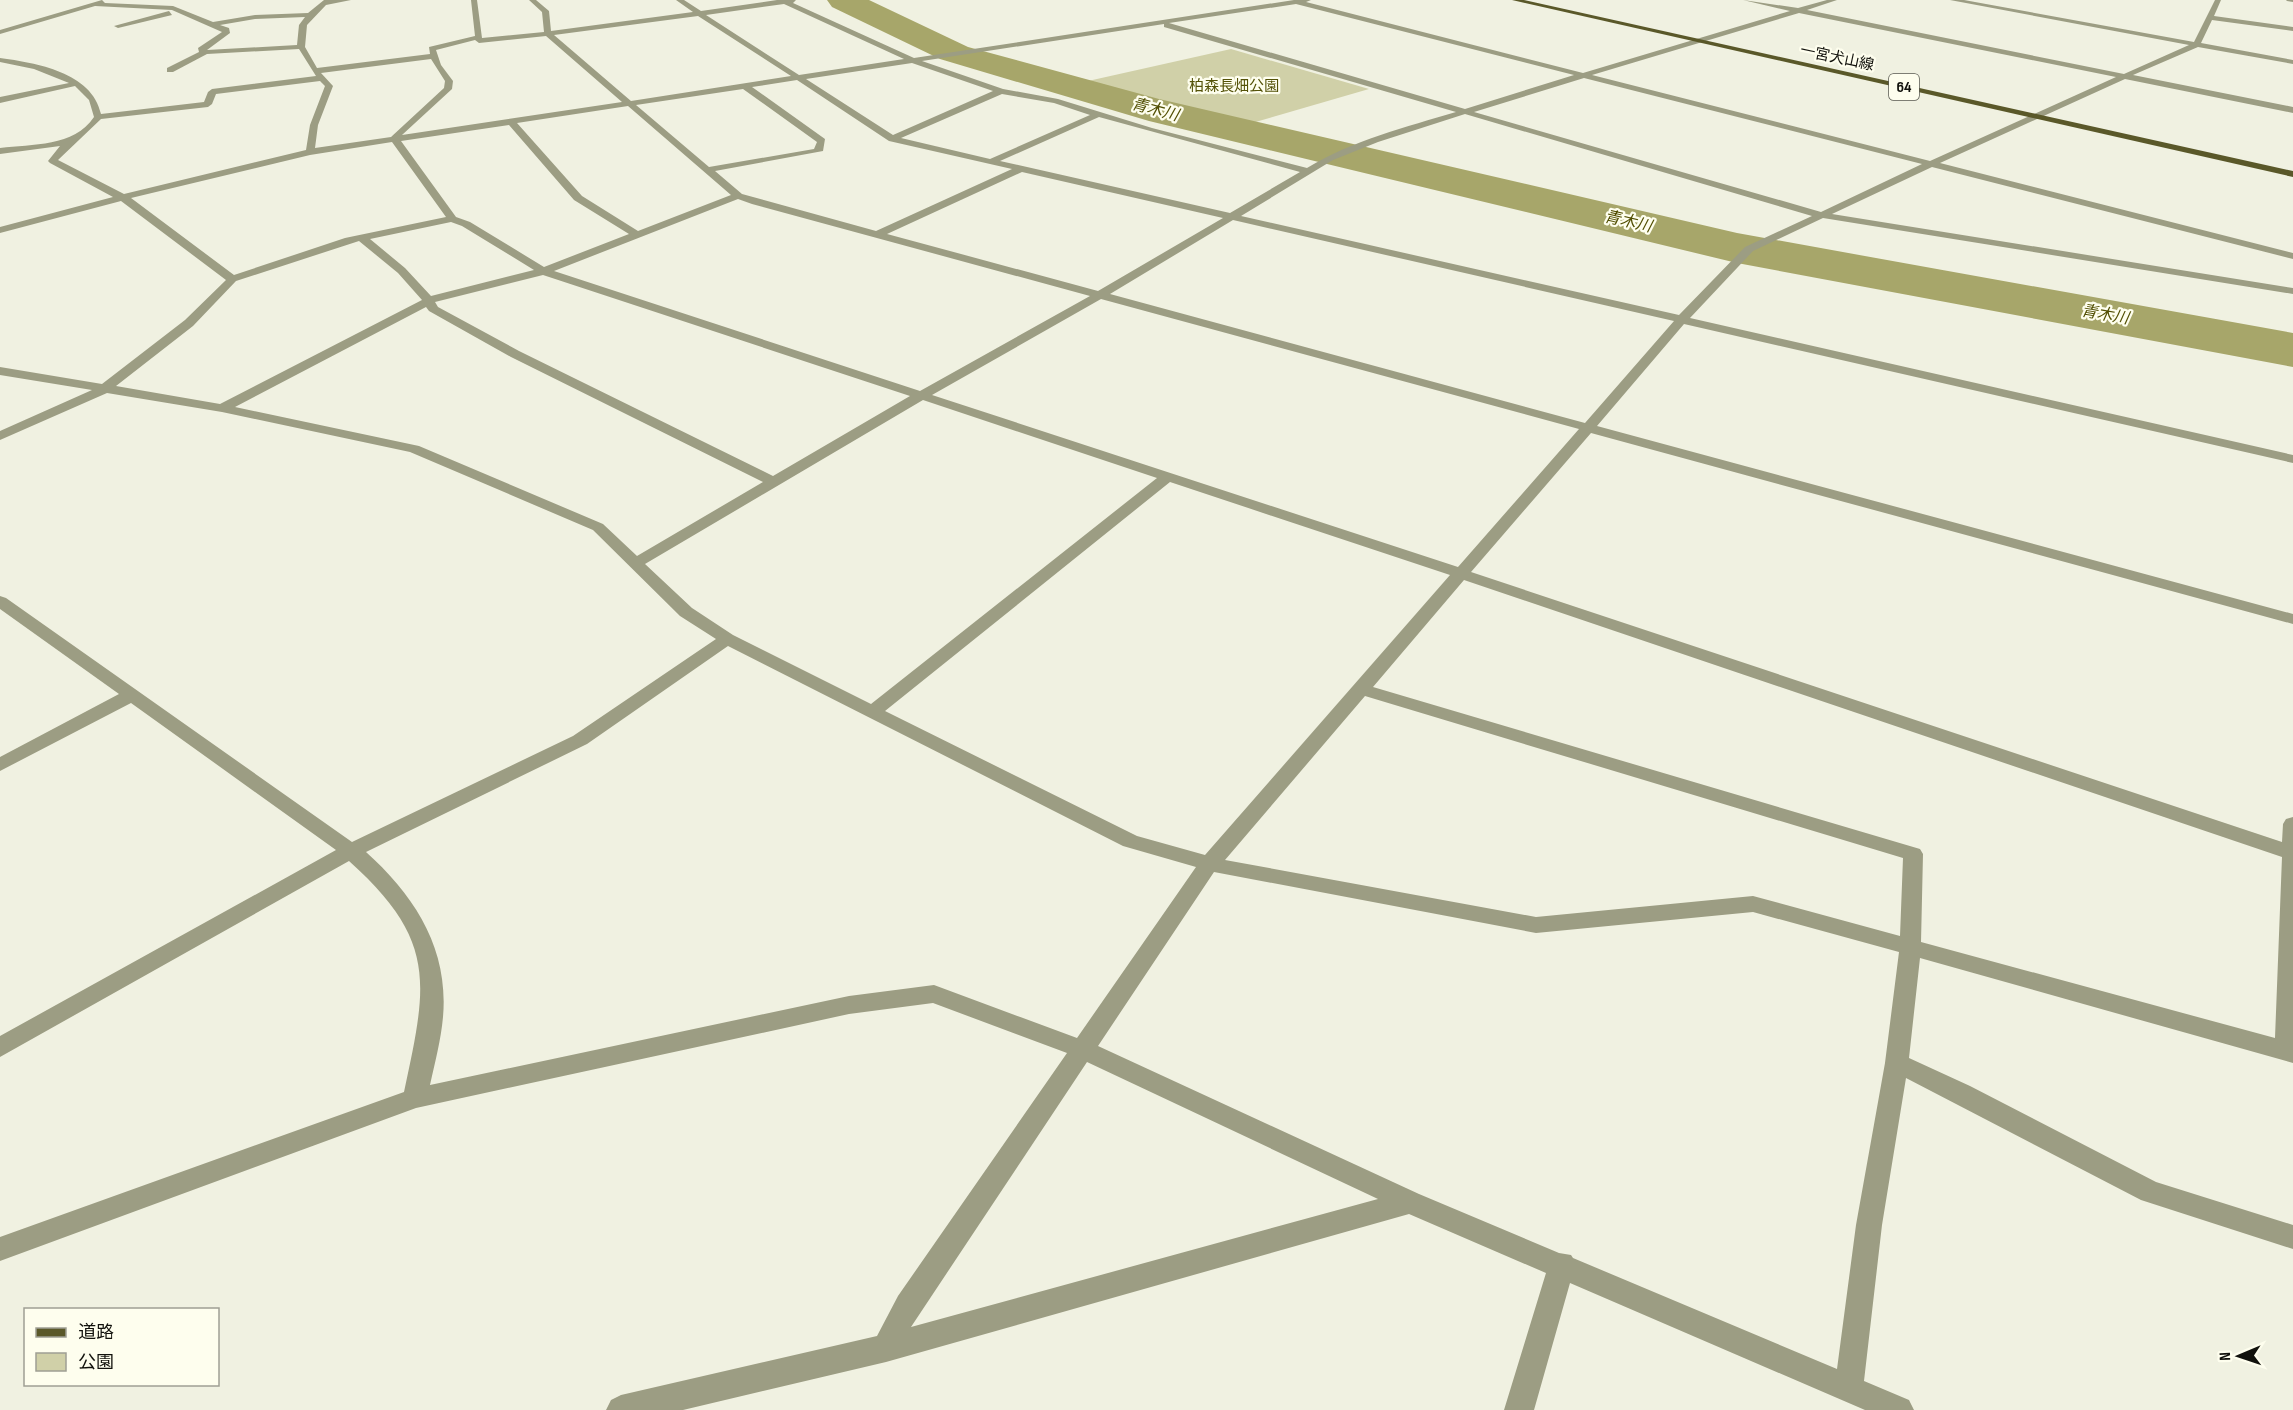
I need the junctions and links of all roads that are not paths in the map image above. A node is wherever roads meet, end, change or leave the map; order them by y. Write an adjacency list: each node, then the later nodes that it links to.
1 (110, 0): 16 (street)
2 (348, 0): 13 (street)
3 (474, 0): 28 (street)
4 (532, 0): 27 (street)
5 (679, 0): 19 (street)
6 (798, 0): 14 (street)
7 (1308, 0): 15 (street)
8 (1515, 0): 29 (main road, 一宮犬山線 / 64)
9 (1746, 0): 18 (street)
10 (1834, 0): 18 (street)
11 (1953, 0): 30 (street)
12 (2218, 0): 21 (street)
13 (327, 1): 20 (street)
14 (781, 1): 19 (street); 35 (street)
15 (1292, 1): 22 (street); 39 (street)
16 (92, 4): 17 (street); 26 (street)
17 (179, 10): 23 (street); 24 (street)
18 (1796, 10): 29 (street); 40 (street)
19 (700, 14): 27 (street); 41 (street)
20 (310, 15): 23 (street); 31 (street)
21 (2210, 18): 25 (street); 30 (street)
22 (1162, 23): 35 (street); 48 (street)
23 (214, 24): 32 (street)
24 (118, 27)
25 (2293, 29)
26 (0, 32)
27 (548, 34): 28 (street); 46 (street)
28 (478, 37): 33 (street)
29 (1694, 41): 39 (street); 50 (main road, 一宮犬山線 / 64)
30 (2196, 45): 36 (street); 40 (street)
31 (301, 47): 32 (street); 38 (street)
32 (205, 52): 37 (street)
33 (433, 56): 38 (street); 54 (street)
34 (0, 60): 42 (street)
35 (916, 61): 41 (street); 44 (street)
36 (2293, 62)
37 (170, 70)
38 (319, 74): 51 (street); 57 (street)
39 (1584, 76): 48 (street); 59 (street)
40 (2126, 76): 47 (street); 50 (street)
41 (799, 79): 43 (street); 53 (street)
42 (75, 84): 45 (street); 51 (street)
43 (746, 87): 46 (street); 61 (street)
44 (1001, 91): 49 (street); 53 (street)
45 (0, 100)
46 (628, 106): 52 (street); 61 (street)
47 (2293, 110)
48 (1467, 112): 62 (street); 66 (street)
49 (1100, 114): 58 (street); 62 (street)
50 (2033, 116): 59 (street); 63 (main road, 一宮犬山線 / 64)
51 (98, 117): 55 (street)
52 (512, 123): 54 (street); 70 (street)
53 (892, 138): 58 (street)
54 (396, 141): 57 (street); 68 (street)
55 (68, 142): 56 (street); 65 (street)
56 (0, 151)
57 (310, 152): 65 (street)
58 (992, 161): 60 (street)
59 (1934, 163): 66 (street); 73 (street)
60 (1022, 168): 67 (street); 71 (street)
61 (706, 170): 64 (street)
62 (1309, 171): 67 (street)
63 (2293, 174)
64 (738, 196): 70 (street); 71 (street)
65 (123, 197): 69 (street); 75 (street)
66 (1821, 215): 76 (street); 79 (street)
67 (1231, 216): 77 (street); 79 (street)
68 (452, 219): 72 (street); 74 (street)
69 (0, 230)
70 (637, 235): 74 (street)
71 (877, 235): 77 (street)
72 (361, 237): 75 (street); 78 (street)
73 (2293, 256)
74 (543, 271): 78 (street); 82 (street)
75 (232, 279): 81 (street)
76 (2293, 291)
77 (1097, 297): 82 (street); 84 (street)
78 (430, 300): 83 (street); 88 (street)
79 (1681, 320): 84 (street); 86 (street)
80 (0, 371): 81 (street)
81 (103, 390): 83 (street); 85 (street)
82 (919, 397): 87 (street); 88 (street)
83 (222, 408): 89 (street)
84 (1588, 429): 90 (street); 92 (street)
85 (0, 436)
86 (2293, 459)
87 (1166, 478): 90 (street); 96 (street)
88 (773, 482): 89 (street)
89 (634, 564): 93 (street)
90 (1462, 574): 94 (street); 100 (street)
91 (0, 601): 95 (street)
92 (2293, 619)
93 (727, 639): 96 (street); 99 (street)
94 (1362, 689): 101 (street); 102 (street)
95 (132, 695): 97 (street); 99 (street)
96 (871, 713): 101 (street)
97 (0, 765)
98 (2293, 824): 100 (street)
99 (351, 851): 103 (street); 107 (street)
100 (2292, 853): 105 (street)
101 (1209, 864): 102 (street); 104 (street)
102 (1910, 949): 105 (street); 106 (street)
103 (0, 1047)
104 (1084, 1050): 107 (street); 108 (street); 112 (street)
105 (2289, 1052)
106 (1897, 1063): 109 (street); 113 (street)
107 (415, 1098): 110 (street)
108 (1410, 1202): 111 (street); 112 (street)
109 (2293, 1237)
110 (0, 1250)
111 (1562, 1264): 113 (street); 115 (street)
112 (886, 1348): 114 (street)
113 (1849, 1388): 116 (street)
114 (621, 1410)
115 (1519, 1410)
116 (1899, 1410)

